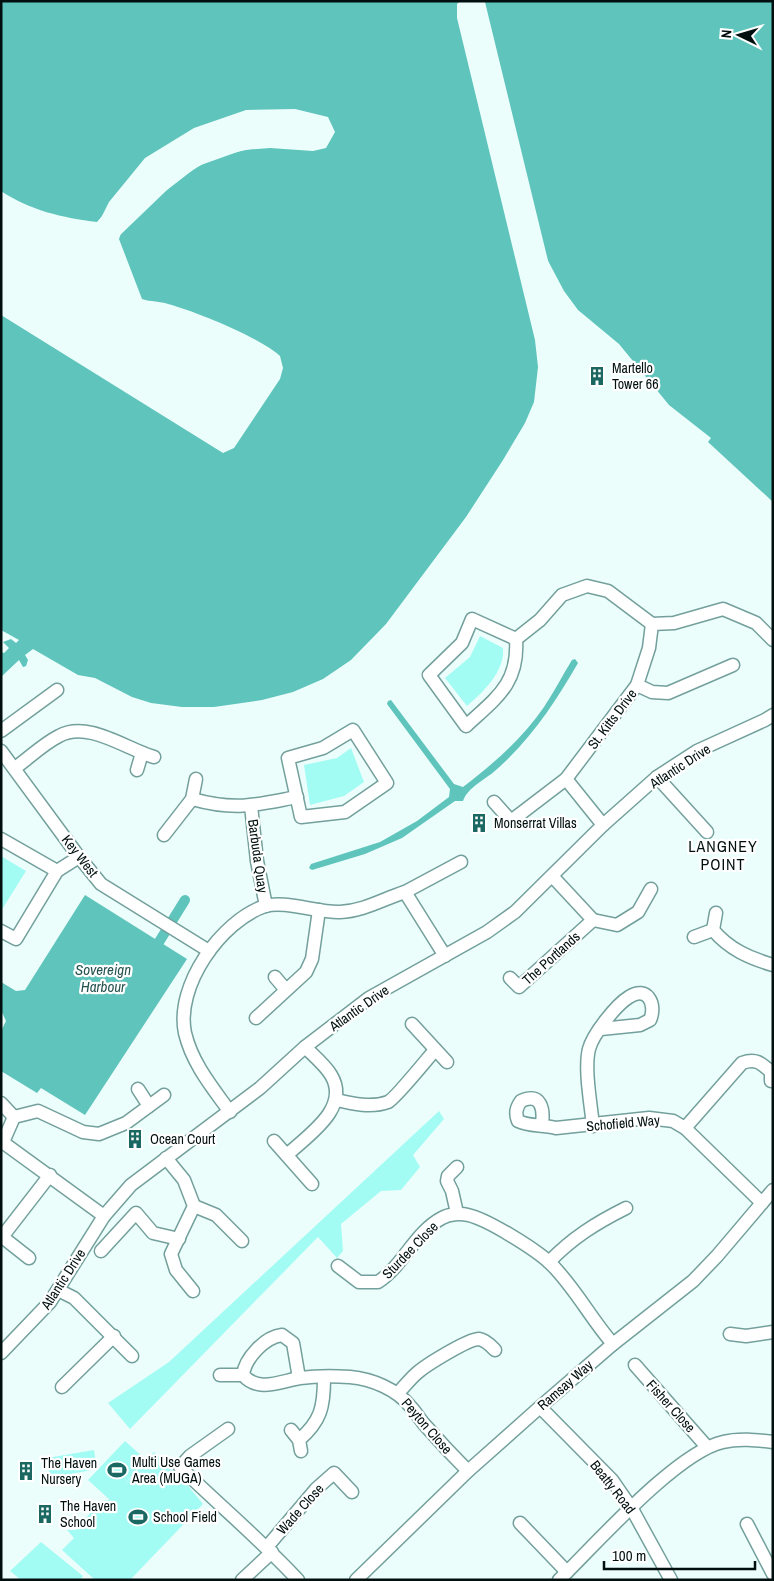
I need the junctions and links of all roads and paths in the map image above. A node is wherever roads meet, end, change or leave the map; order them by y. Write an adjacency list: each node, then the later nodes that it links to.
1 (652, 624): 2 (street); 3 (street); 5 (street, St. Kitts Drive)
2 (516, 639): 2 (street)
3 (773, 640)
4 (733, 665): 5 (street)
5 (637, 686): 14 (street, St. Kitts Drive)
6 (57, 690): 8 (street)
7 (770, 718): 12 (street, Atlantic Drive)
8 (1, 731)
9 (1, 751): 10 (street, Key West)
10 (15, 768): 11 (street); 23 (street, Key West)
11 (137, 770)
12 (657, 777): 19 (street, Atlantic Drive); 20 (street)
13 (196, 779): 16 (street)
14 (566, 779): 17 (street, St. Kitts Drive); 19 (street)
15 (297, 797): 15 (street); 18 (street, Barbuda Quay)
16 (192, 799): 18 (street, Barbuda Quay); 21 (street)
17 (494, 802)
18 (251, 806): 29 (street, Barbuda Quay)
19 (603, 824): 26 (street, Atlantic Drive)
20 (706, 832)
21 (164, 835)
22 (1, 839): 25 (street)
23 (79, 857): 25 (street); 36 (street, Key West)
24 (461, 862): 28 (street)
25 (57, 871): 34 (street)
26 (553, 877): 32 (street, The Portlands); 37 (street, Atlantic Drive)
27 (651, 889): 32 (street)
28 (405, 892): 30 (street); 37 (street)
29 (266, 906): 30 (street); 36 (street)
30 (320, 910): 41 (street)
31 (716, 913): 33 (street)
32 (593, 920): 40 (street, The Portlands)
33 (713, 930): 35 (street); 38 (street)
34 (1, 931)
35 (694, 936)
36 (209, 951): 54 (street)
37 (444, 956): 45 (street, Atlantic Drive)
38 (773, 964)
39 (275, 977): 41 (street)
40 (510, 978)
41 (286, 990): 42 (street)
42 (256, 1018)
43 (412, 1024): 46 (street)
44 (601, 1029): 57 (street)
45 (305, 1047): 51 (street); 54 (street, Atlantic Drive)
46 (435, 1050): 47 (street); 51 (street)
47 (447, 1062)
48 (771, 1081): 58 (street)
49 (138, 1089): 53 (street)
50 (164, 1095): 53 (street)
51 (337, 1100): 61 (street)
52 (1, 1103): 55 (street)
53 (149, 1106): 55 (street)
54 (230, 1112): 62 (street, Atlantic Drive)
55 (14, 1117): 60 (street)
56 (542, 1124): 57 (street, Schofield Way)
57 (593, 1126): 58 (street, Schofield Way)
58 (685, 1128): 67 (street, Schofield Way)
59 (274, 1141): 61 (street)
60 (2, 1142): 64 (street)
61 (287, 1154): 65 (street)
62 (166, 1158): 68 (street); 71 (street, Atlantic Drive)
63 (457, 1167): 70 (street)
64 (50, 1175): 71 (street); 72 (street)
65 (312, 1184)
66 (773, 1190): 67 (street, Ramsay Way)
67 (762, 1203): 84 (street, Ramsay Way)
68 (194, 1206): 73 (street); 74 (street)
69 (626, 1208): 77 (street)
70 (457, 1213): 77 (street); 78 (street, Sturdee Close)
71 (104, 1216): 79 (street, Atlantic Drive)
72 (2, 1237): 76 (street)
73 (179, 1239): 75 (street); 80 (street)
74 (242, 1240)
75 (101, 1251)
76 (29, 1258)
77 (549, 1262): 84 (street)
78 (338, 1266)
79 (58, 1290): 83 (street); 86 (street, Atlantic Drive)
80 (193, 1291)
81 (773, 1332): 82 (street)
82 (730, 1334)
83 (114, 1336): 87 (street); 93 (street)
84 (613, 1344): 95 (street, Ramsay Way)
85 (495, 1350): 94 (street)
86 (1, 1353)
87 (132, 1356)
88 (635, 1365): 99 (street, Fisher Close)
89 (220, 1375): 90 (street, Peyton Close)
90 (244, 1375): 91 (street, Peyton Close); 91 (street)
91 (298, 1378): 92 (street, Peyton Close)
92 (324, 1378): 94 (street, Peyton Close); 97 (street)
93 (62, 1387)
94 (398, 1393): 100 (street, Peyton Close)
95 (540, 1406): 100 (street, Ramsay Way); 102 (street, Beatty Road)
96 (228, 1429): 105 (street, Wade Close)
97 (297, 1440)
98 (773, 1442): 99 (street)
99 (707, 1447): 102 (street)
100 (468, 1471): 110 (street, Ramsay Way)
101 (352, 1492): 105 (street, Wade Close)
102 (632, 1509): 107 (street); 111 (street, Beatty Road)
103 (520, 1523): 107 (street)
104 (747, 1524): 106 (street)
105 (269, 1549): 108 (street, Wade Close); 109 (street, Wade Close)
106 (773, 1574)
107 (563, 1576)
108 (242, 1580)
109 (298, 1580)
110 (356, 1580)
111 (671, 1580)

